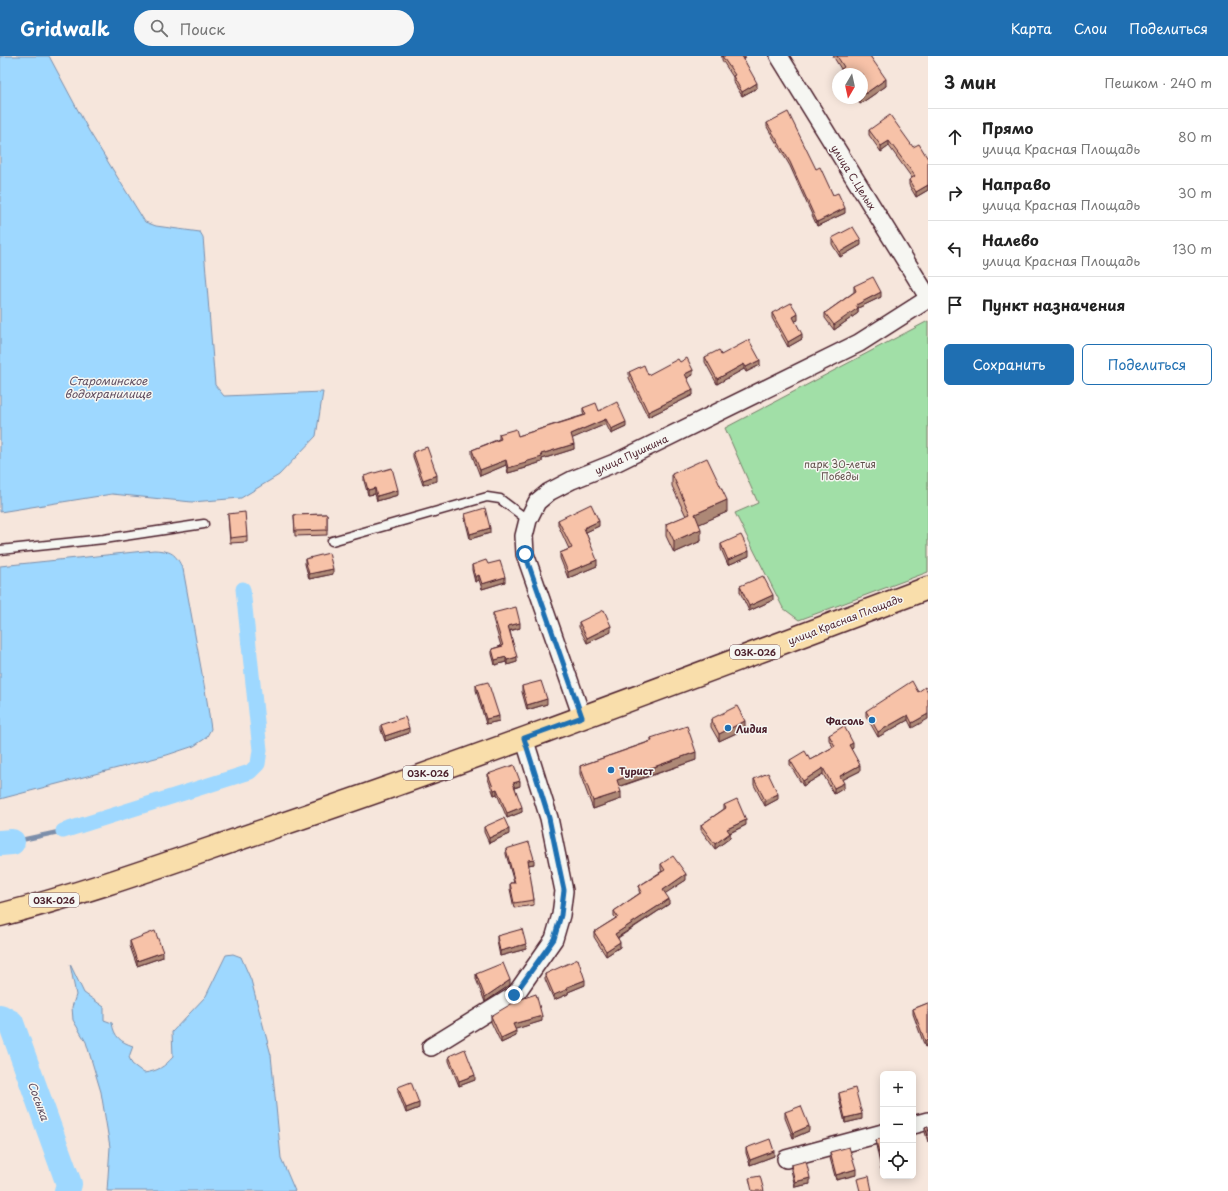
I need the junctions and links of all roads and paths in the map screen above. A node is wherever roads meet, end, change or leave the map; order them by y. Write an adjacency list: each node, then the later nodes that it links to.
1 (779, 56): 2 (street, улица С.Целых)
2 (928, 298): 3 (street, улица Пушкина)
3 (528, 520): 5 (lane); 8 (street)
4 (204, 524): 6 (lane)
5 (332, 541)
6 (0, 550)
7 (928, 588): 8 (main road, улица Красная Площадь / 03К-026)
8 (582, 717): 9 (main road, улица Красная Площадь / 03К-026)
9 (524, 738): 10 (main road, улица Красная Площадь / 03К-026); 11 (street)
10 (0, 915)
11 (431, 1047)
12 (928, 1121): 13 (street)
13 (916, 1124)
14 (880, 1134): 15 (street)
15 (786, 1159)

